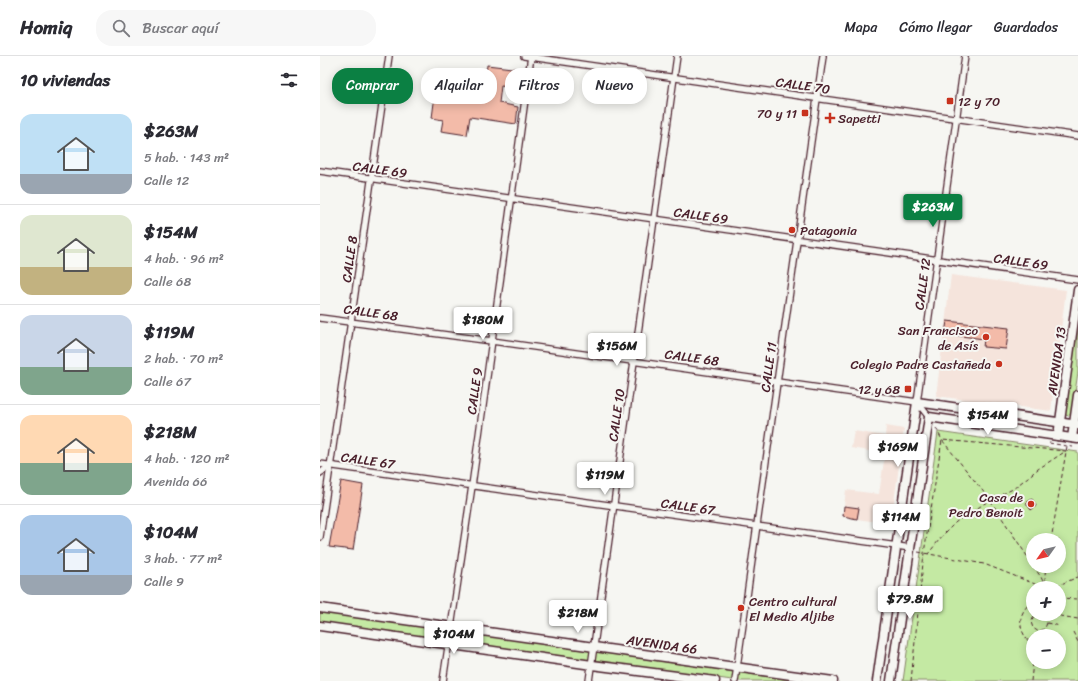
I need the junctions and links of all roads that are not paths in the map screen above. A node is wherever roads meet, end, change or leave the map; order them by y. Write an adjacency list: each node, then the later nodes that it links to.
1 (389, 56): 12 (street, CALLE 8)
2 (524, 56): 3 (street, CALLE 70)
3 (531, 56): 7 (street, CALLE 70); 13 (street, CALLE 9)
4 (677, 56): 7 (street, CALLE 10)
5 (823, 56): 8 (street, CALLE 11)
6 (965, 56): 9 (street, CALLE 12)
7 (674, 78): 8 (street, CALLE 70); 14 (street, CALLE 10)
8 (817, 98): 9 (street, CALLE 70); 15 (street, CALLE 11)
9 (957, 118): 10 (street, CALLE 70); 16 (street, CALLE 12)
10 (1078, 136)
11 (320, 171): 12 (street, CALLE 69)
12 (372, 178): 13 (street, CALLE 69); 20 (street, CALLE 8)
13 (512, 199): 14 (street, CALLE 69); 21 (street, CALLE 9)
14 (654, 219): 15 (street, CALLE 69); 22 (street, CALLE 10)
15 (797, 240): 16 (street, CALLE 69); 23 (street, CALLE 11)
16 (937, 260): 17 (street, CALLE 69); 25 (street, CALLE 12)
17 (1078, 280)
18 (1078, 290): 27 (main road, AVENIDA 13)
19 (320, 318): 20 (street, CALLE 68)
20 (351, 322): 21 (street, CALLE 68); 32 (street, CALLE 8)
21 (492, 341): 22 (street, CALLE 68); 34 (street, CALLE 9)
22 (634, 361): 23 (street, CALLE 68); 35 (street, CALLE 10)
23 (777, 382): 25 (street, CALLE 68); 36 (street, CALLE 11)
24 (1078, 395): 28 (main road, AVENIDA 13)
25 (917, 402): 26 (street); 27 (main road, CALLE 68); 38 (main road, CALLE 12)
26 (929, 417): 29 (main road); 39 (main road)
27 (1060, 422): 28 (main road, CALLE 68); 29 (main road, AVENIDA 13)
28 (1076, 425): 30 (main road, AVENIDA 13)
29 (1058, 436): 30 (main road)
30 (1075, 438)
31 (320, 464): 32 (street, CALLE 67)
32 (330, 466): 33 (street); 34 (street, CALLE 67); 37 (street, CALLE 8)
33 (320, 473)
34 (472, 486): 35 (street, CALLE 67); 42 (street, CALLE 9)
35 (614, 506): 36 (street, CALLE 67); 44 (street, CALLE 10)
36 (757, 526): 38 (street, CALLE 67); 46 (street, CALLE 11)
37 (320, 537)
38 (897, 546): 39 (street, CALLE 67); 52 (main road, CALLE 12)
39 (913, 549): 53 (main road)
40 (320, 608): 42 (main road, AVENIDA 66)
41 (320, 626): 43 (main road)
42 (450, 627): 43 (street, CALLE 9); 44 (main road, AVENIDA 66)
43 (448, 644): 45 (main road); 47 (street, CALLE 9)
44 (594, 647): 45 (street, CALLE 10); 46 (main road, AVENIDA 66)
45 (592, 665): 48 (street, CALLE 10); 49 (main road)
46 (737, 667): 50 (street, CALLE 11); 51 (main road, AVENIDA 66)
47 (443, 681)
48 (589, 681)
49 (715, 681)
50 (735, 681)
51 (834, 681)
52 (877, 681)
53 (891, 681)

